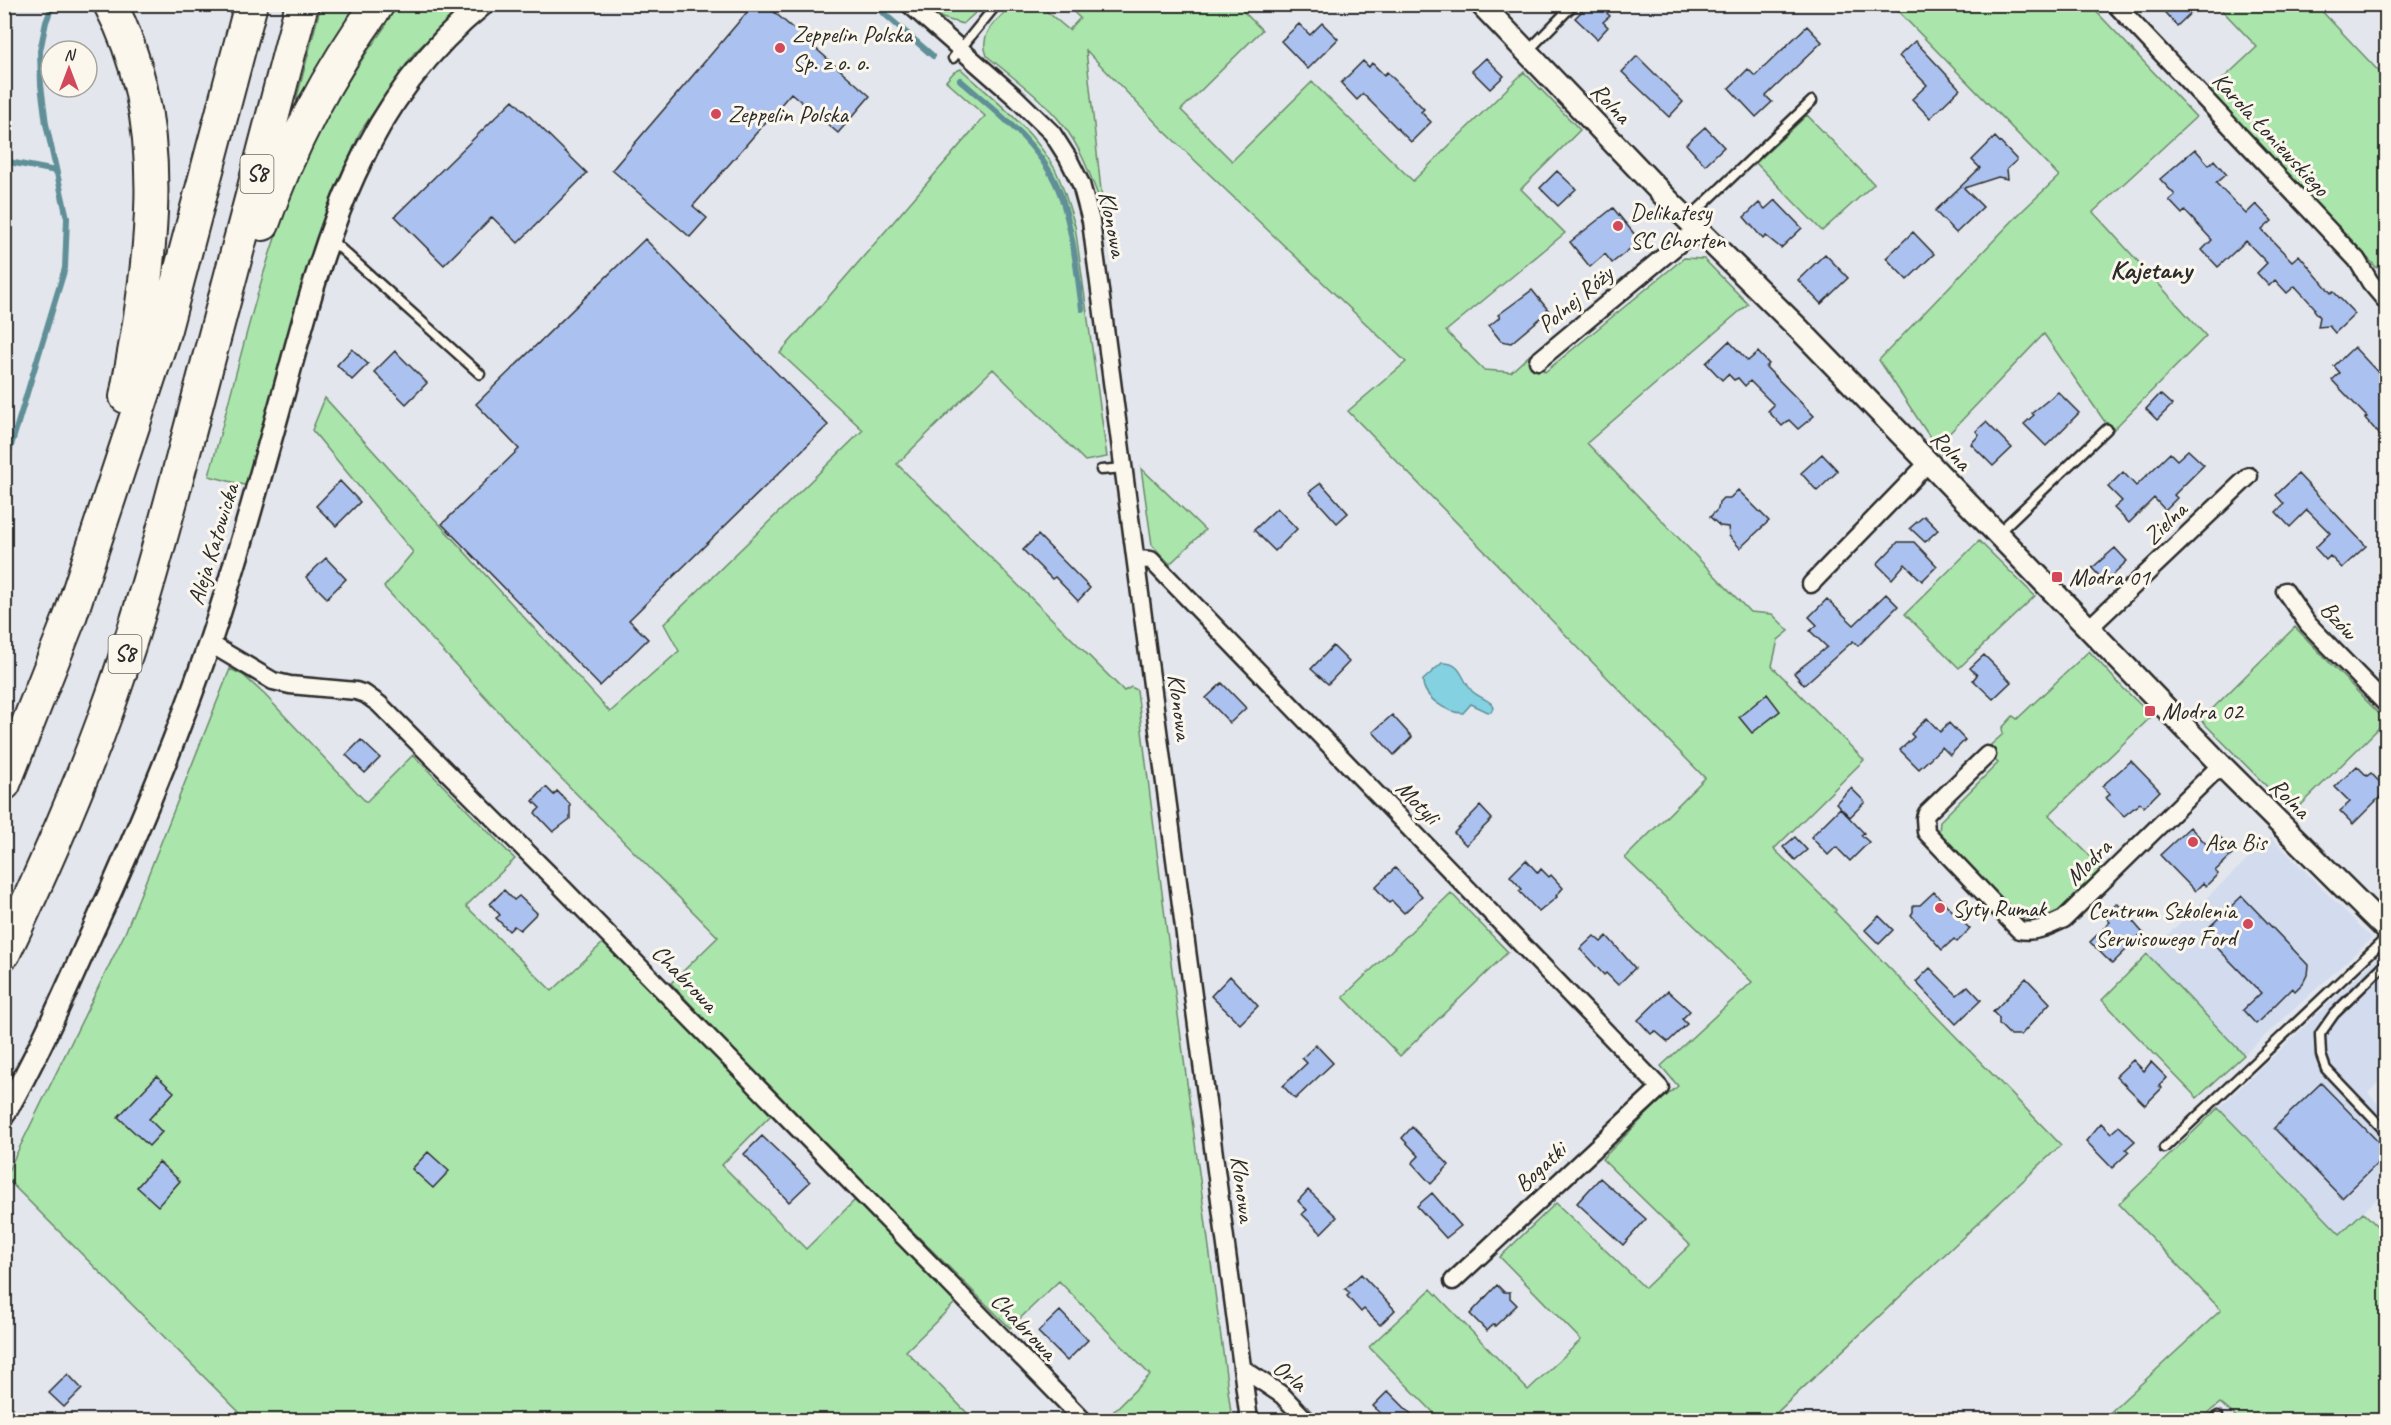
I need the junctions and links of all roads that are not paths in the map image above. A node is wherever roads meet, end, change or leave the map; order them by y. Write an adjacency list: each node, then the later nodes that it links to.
1 (110, 4): 25 (highway)
2 (251, 4): 25 (highway, S8)
3 (302, 4): 17 (highway, S8)
4 (378, 4): 17 (highway)
5 (483, 4): 15 (street, Aleja Katowicka)
6 (909, 4): 12 (street, Klonowa)
7 (997, 4): 12 (lane)
8 (1481, 4): 11 (street, Rolna)
9 (1574, 4): 11 (lane)
10 (2115, 4): 16 (street, Karola Łoniewskiego)
11 (1528, 51): 14 (street, Rolna)
12 (956, 53): 22 (street, Klonowa)
13 (1812, 101): 14 (lane)
14 (1693, 224): 18 (street, Polnej Róży); 21 (street, Rolna)
15 (328, 237): 19 (lane); 31 (street, Aleja Katowicka)
16 (2386, 301)
17 (213, 344): 38 (highway, S8)
18 (1538, 361)
19 (480, 374)
20 (2107, 429): 26 (lane)
21 (1928, 463): 26 (street, Rolna); 28 (street)
22 (1124, 468): 23 (lane); 27 (street, Klonowa)
23 (1101, 471)
24 (2249, 476): 30 (street, Zielna)
25 (100, 531): 35 (highway, S8)
26 (1996, 535): 30 (street, Rolna)
27 (1137, 559): 40 (street, Motyli); 45 (street, Klonowa)
28 (1811, 584)
29 (2284, 591): 32 (street, Bzów)
30 (2088, 629): 34 (street, Rolna)
31 (209, 643): 41 (street, Aleja Katowicka); 46 (street, Chabrowa)
32 (2386, 704)
33 (1987, 755): 34 (street, Modra)
34 (2221, 765): 36 (street, Rolna)
35 (4, 784)
36 (2386, 929)
37 (2386, 938): 43 (lane)
38 (4, 953)
39 (2386, 963): 42 (lane)
40 (1660, 1088): 44 (street, Bogatki)
41 (4, 1114)
42 (2386, 1132)
43 (2164, 1148)
44 (1453, 1281)
45 (1242, 1368): 47 (street, Klonowa); 48 (street, Orla)
46 (1083, 1420)
47 (1249, 1420)
48 (1306, 1420)

